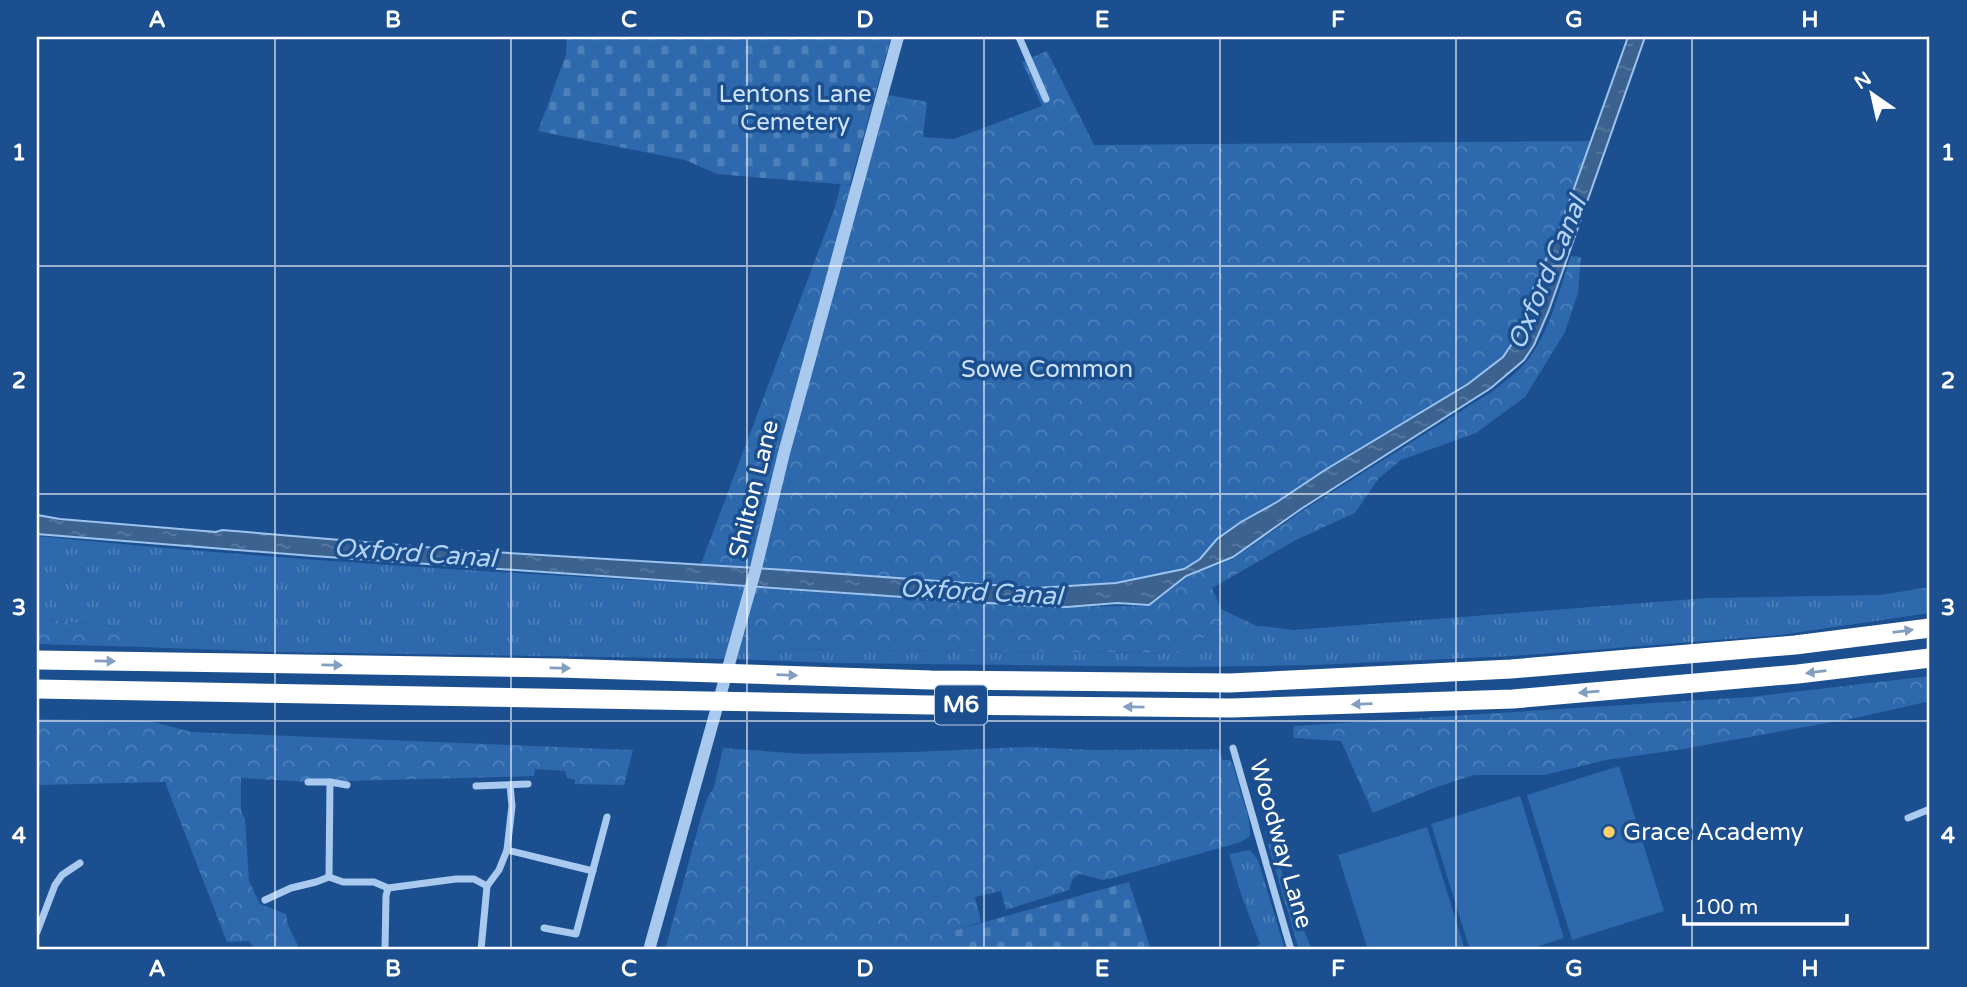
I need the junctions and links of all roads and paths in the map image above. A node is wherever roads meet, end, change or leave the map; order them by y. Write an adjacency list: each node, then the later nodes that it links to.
1 (898, 37): 29 (street, Shilton Lane)
2 (1019, 37): 3 (street)
3 (1046, 99)
4 (1930, 628): 6 (highway, M6, one-way to 4)
5 (1930, 658): 7 (highway, M6, one-way to 7)
6 (37, 660)
7 (37, 689)
8 (1233, 748): 30 (street, Woodway Lane)
9 (308, 782): 10 (street)
10 (330, 782): 12 (street); 21 (street)
11 (528, 784): 13 (street)
12 (347, 785)
13 (510, 785): 14 (street); 18 (street)
14 (476, 786)
15 (1930, 809): 17 (street)
16 (607, 817): 20 (street)
17 (1908, 818)
18 (507, 850): 20 (street); 22 (street)
19 (80, 863): 26 (street)
20 (593, 871): 25 (street)
21 (329, 877): 23 (street); 24 (street)
22 (487, 886): 23 (street); 28 (street)
23 (388, 888): 27 (street)
24 (265, 900)
25 (544, 928)
26 (37, 932)
27 (385, 950)
28 (481, 950)
29 (649, 950)
30 (1291, 950)

